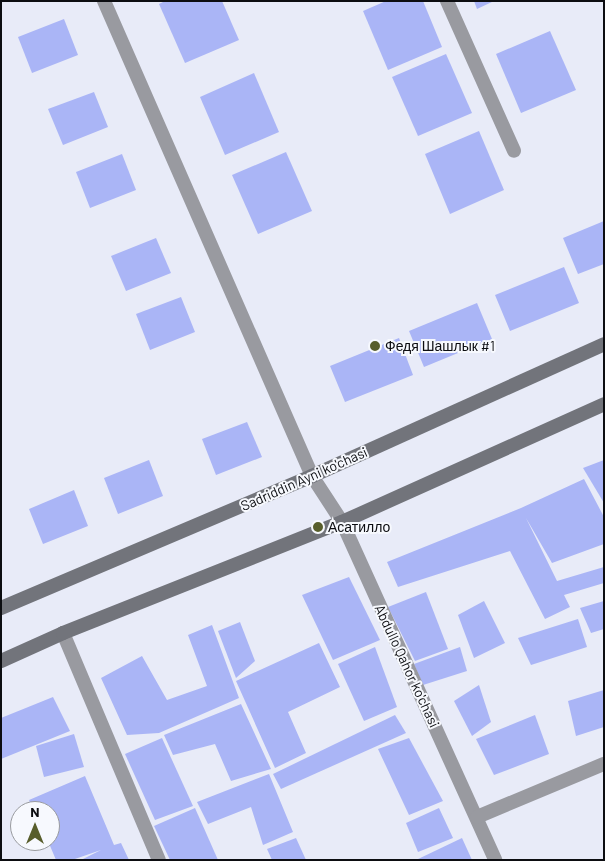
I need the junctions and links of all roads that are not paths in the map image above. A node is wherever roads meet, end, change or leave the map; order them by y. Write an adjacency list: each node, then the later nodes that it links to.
1 (104, 1): 6 (street, Abdullo Qahor ko'chasi)
2 (447, 1): 3 (street)
3 (514, 151)
4 (604, 344): 6 (main road, Sadriddin Ayni ko'chasi)
5 (604, 404): 7 (main road)
6 (312, 476): 7 (street, Abdullo Qahor ko'chasi); 8 (main road, Sadriddin Ayni ko'chasi)
7 (342, 522): 9 (main road); 12 (street, Abdullo Qahor ko'chasi)
8 (1, 608)
9 (63, 633): 10 (main road); 13 (street)
10 (1, 661)
11 (604, 764): 12 (street)
12 (477, 817): 14 (street, Abdullo Qahor ko'chasi)
13 (159, 860)
14 (494, 860)

